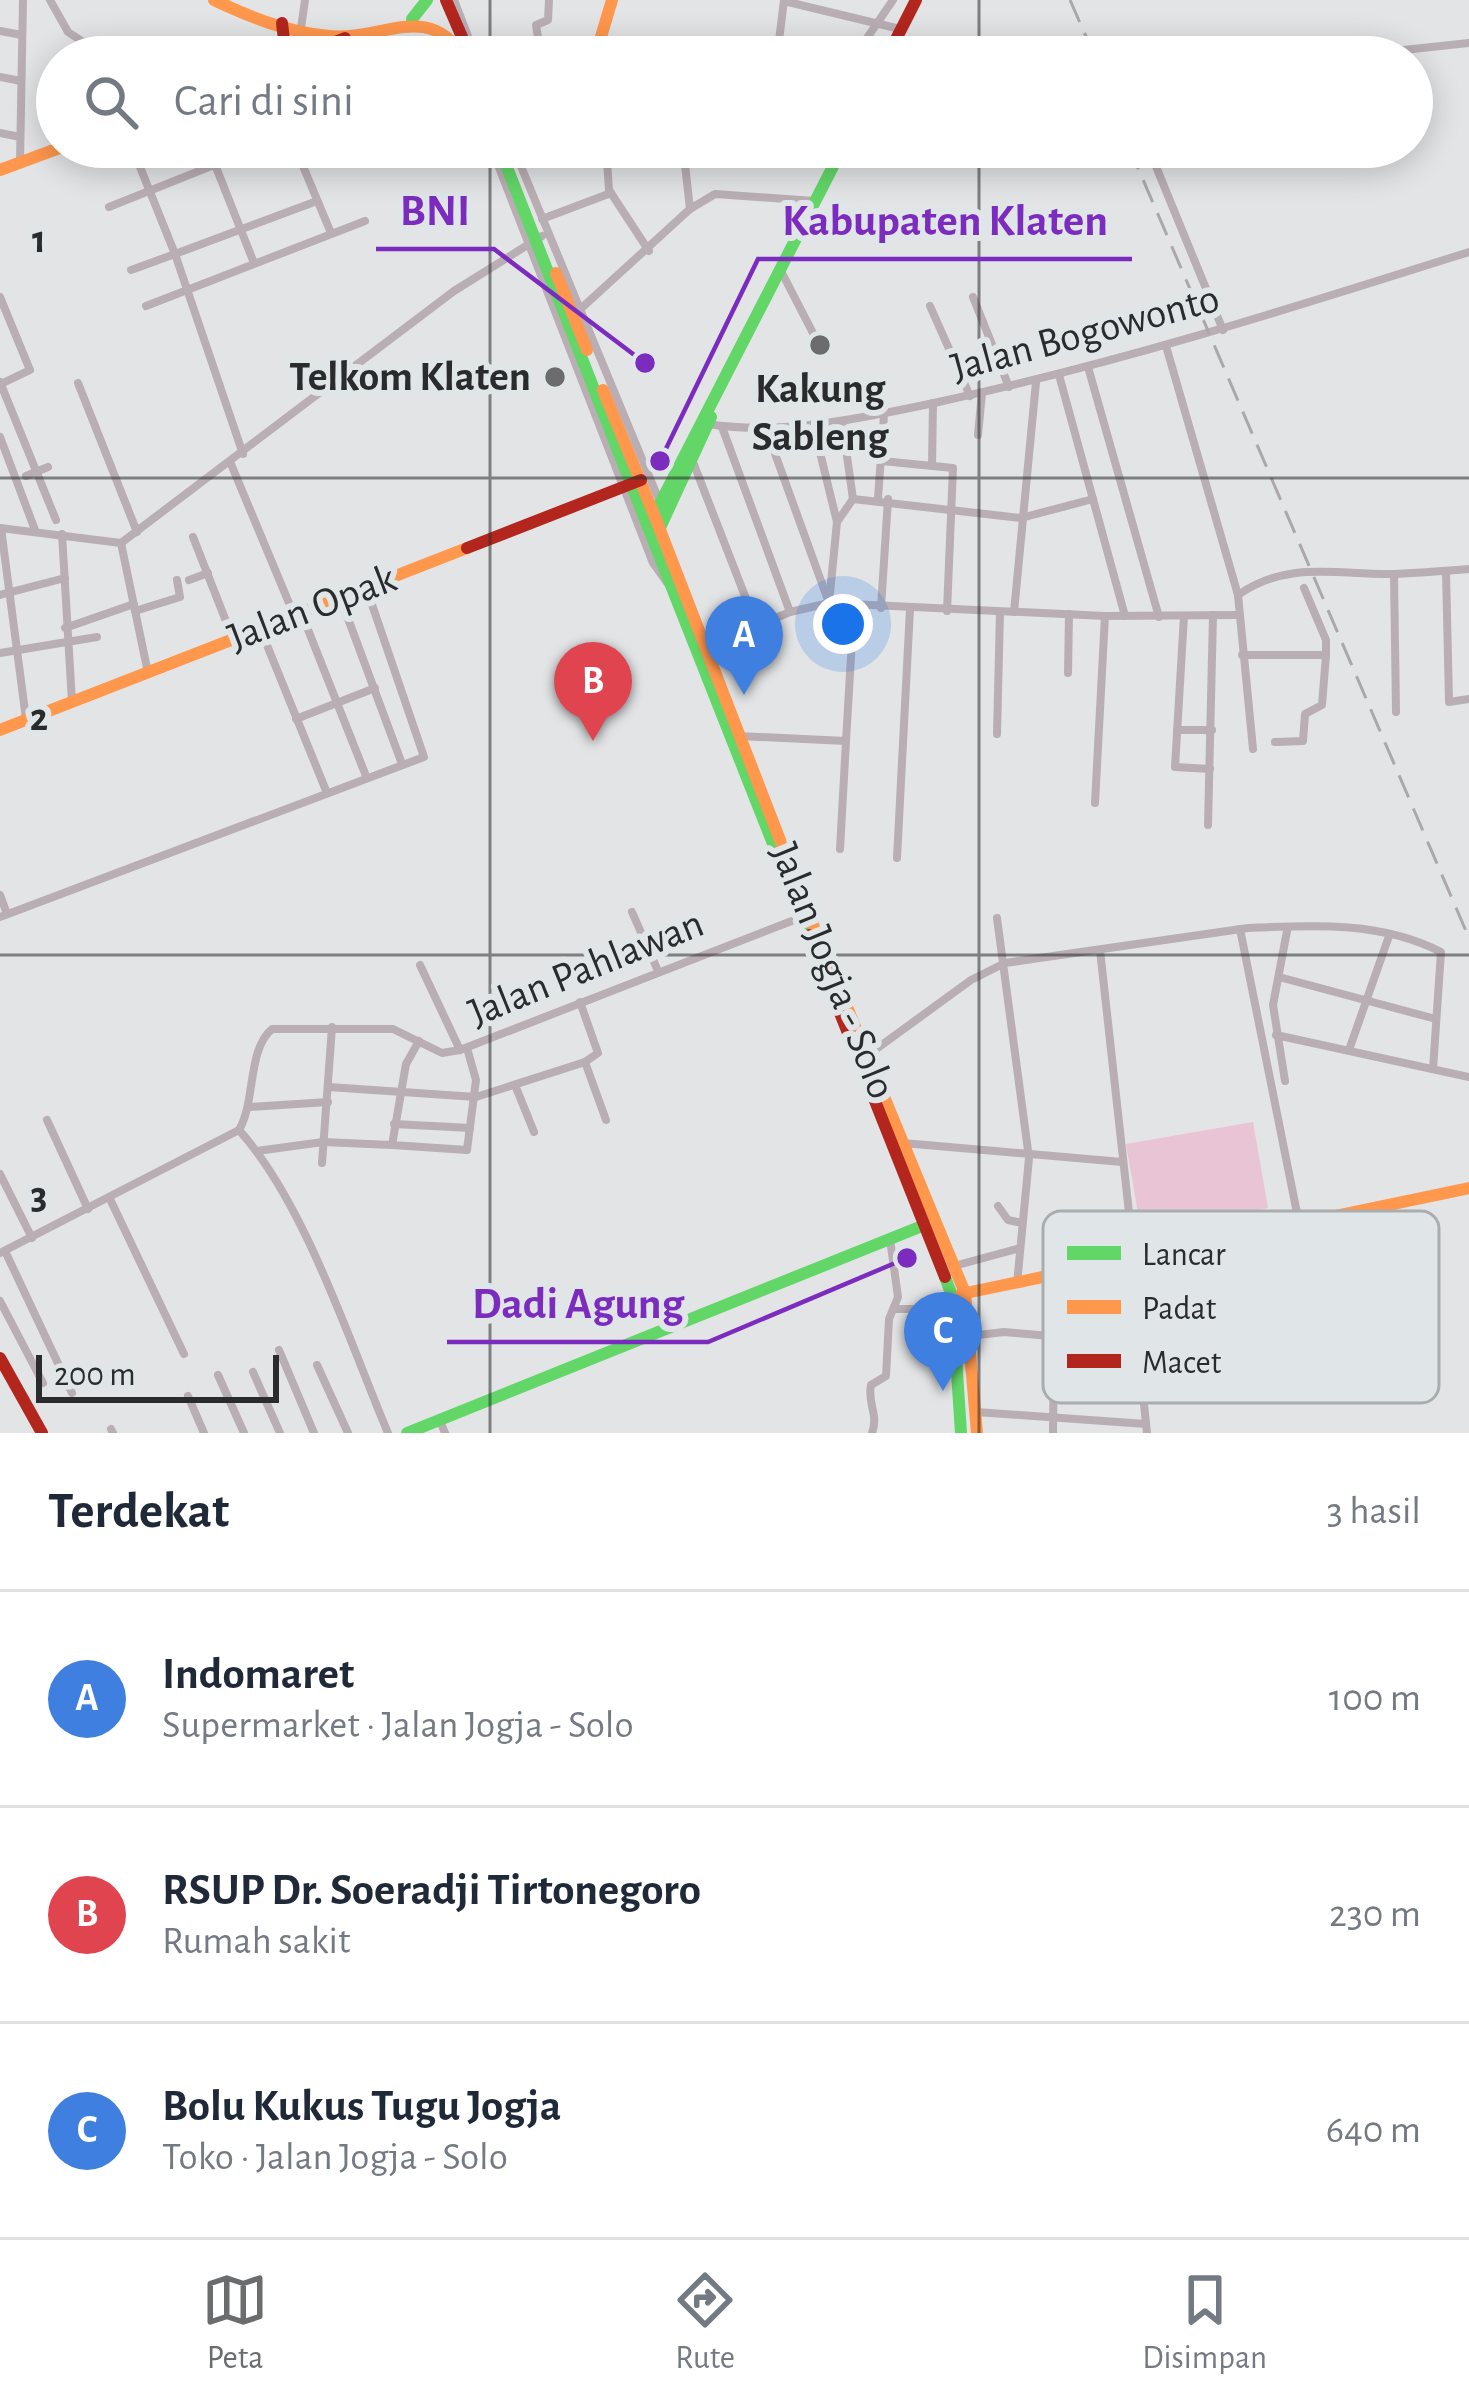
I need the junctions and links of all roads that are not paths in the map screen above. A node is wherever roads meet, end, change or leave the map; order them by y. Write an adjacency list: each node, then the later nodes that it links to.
1 (23, 0): 19 (street)
2 (50, 0): 20 (street)
3 (214, 0): 14 (main road)
4 (305, 0): 16 (street)
5 (428, 0): 12 (main road)
6 (450, 0): 26 (main road)
7 (548, 0): 27 (street)
8 (612, 0): 28 (main road)
9 (784, 0): 13 (street); 29 (street)
10 (892, 0): 13 (street)
11 (916, 0): 17 (main road)
12 (412, 19): 15 (main road); 23 (main road)
13 (878, 20): 17 (street); 30 (street)
14 (282, 23): 16 (main road); 21 (main road)
15 (445, 26): 24 (street); 25 (main road)
16 (302, 28): 22 (main road)
17 (901, 30): 31 (main road)
18 (0, 31): 19 (street)
19 (23, 35): 35 (street)
20 (74, 36)
21 (284, 36)
22 (336, 36)
23 (352, 36)
24 (452, 36)
25 (455, 36)
26 (461, 36)
27 (538, 36)
28 (601, 36)
29 (779, 36)
30 (868, 36)
31 (898, 36)
32 (1469, 43): 33 (street)
33 (1433, 47)
34 (0, 77): 35 (street)
35 (21, 81): 37 (street)
36 (0, 133): 37 (street)
37 (20, 137): 39 (street)
38 (36, 156): 39 (main road)
39 (20, 162): 49 (main road)
40 (141, 168): 50 (street)
41 (205, 168): 50 (street)
42 (216, 168): 58 (street)
43 (304, 168): 52 (street)
44 (512, 168): 56 (main road)
45 (608, 168): 51 (street)
46 (685, 168): 55 (street)
47 (831, 168): 53 (main road)
48 (1157, 168): 73 (street)
49 (0, 170)
50 (151, 190): 54 (street); 63 (street)
51 (611, 193): 56 (street); 61 (street)
52 (317, 200): 58 (street); 59 (street)
53 (816, 201): 55 (street); 66 (main road)
54 (110, 207)
55 (690, 209): 61 (street)
56 (530, 216): 60 (main road); 72 (street)
57 (365, 220): 59 (street)
58 (238, 228): 63 (street); 64 (street)
59 (331, 233): 64 (street)
60 (535, 240): 72 (main road); 81 (street); 94 (street)
61 (649, 251): 72 (street)
62 (1469, 253): 73 (street, Jalan Bogowonto)
63 (175, 254): 65 (street); 67 (street)
64 (254, 263): 67 (street)
65 (131, 270)
66 (782, 273): 74 (street); 83 (main road)
67 (188, 289): 70 (street); 94 (street)
68 (973, 297): 82 (street)
69 (0, 298): 80 (street)
70 (146, 306)
71 (930, 306): 85 (street)
72 (573, 316): 81 (main road)
73 (1223, 330): 75 (street, Jalan Bogowonto)
74 (814, 335)
75 (1166, 346): 76 (street, Jalan Bogowonto); 127 (street)
76 (1088, 367): 77 (street, Jalan Bogowonto); 145 (street)
77 (1059, 375): 78 (street, Jalan Bogowonto); 104 (street)
78 (1036, 382): 82 (street, Jalan Bogowonto); 106 (street)
79 (78, 383): 112 (street)
80 (0, 384): 100 (street)
81 (597, 385): 101 (main road); 108 (street)
82 (1009, 388): 84 (street, Jalan Bogowonto)
83 (721, 389): 90 (main road); 108 (main road)
84 (982, 393): 85 (street, Jalan Bogowonto); 92 (street)
85 (970, 396): 86 (street, Jalan Bogowonto)
86 (933, 403): 87 (street, Jalan Bogowonto); 98 (street)
87 (884, 415): 88 (street, Jalan Bogowonto); 95 (street)
88 (842, 421): 89 (street, Jalan Bogowonto); 103 (street)
89 (813, 424): 91 (street, Jalan Bogowonto); 109 (street)
90 (715, 426): 91 (street, Jalan Bogowonto); 96 (main road); 135 (street)
91 (764, 426): 129 (street)
92 (978, 435)
93 (0, 436): 111 (street)
94 (243, 454): 97 (street)
95 (882, 461): 98 (street); 102 (street)
96 (693, 462): 108 (main road); 146 (street)
97 (231, 464): 112 (street); 138 (street)
98 (932, 465): 105 (street)
99 (48, 467): 100 (street)
100 (31, 474): 107 (street)
101 (632, 484): 108 (main road); 123 (street); 124 (main road, Jalan Opak)
102 (883, 498): 103 (street); 105 (street); 132 (street)
103 (853, 499): 109 (street)
104 (1093, 499): 106 (street); 143 (street)
105 (952, 508): 106 (street); 134 (street)
106 (1021, 518): 137 (street)
107 (56, 520)
108 (658, 520): 123 (main road, Jalan Jogja - Solo); 152 (main road, Jalan Jogja - Solo)
109 (837, 522): 129 (street)
110 (0, 528): 111 (street); 126 (street)
111 (35, 530): 113 (street)
112 (137, 532): 115 (street)
113 (62, 534): 115 (street); 120 (street)
114 (193, 537): 118 (street)
115 (121, 543): 131 (street)
116 (1469, 569): 117 (street)
117 (1446, 571): 119 (street); 160 (street)
118 (208, 573): 122 (street); 150 (street)
119 (1394, 574): 127 (street); 163 (street)
120 (65, 578): 126 (street); 147 (street)
121 (177, 580): 131 (street)
122 (189, 580)
123 (670, 586): 170 (main road, Jalan Jogja - Solo)
124 (366, 587): 128 (main road, Jalan Opak); 174 (street)
125 (1304, 588): 156 (street)
126 (4, 594): 153 (street)
127 (1238, 596): 140 (street)
128 (340, 597): 138 (main road, Jalan Opak); 159 (street)
129 (829, 602): 130 (street); 135 (street)
130 (854, 606): 132 (street); 171 (street)
131 (134, 608): 147 (street); 158 (street)
132 (881, 608): 133 (street)
133 (910, 609): 134 (street); 181 (street)
134 (947, 610): 136 (street)
135 (790, 612): 146 (street)
136 (1000, 612): 137 (street); 169 (street)
137 (1013, 612): 139 (street)
138 (297, 614): 148 (main road, Jalan Opak); 161 (street)
139 (1069, 614): 142 (street); 157 (street)
140 (1238, 614): 141 (street); 155 (street)
141 (1213, 615): 144 (street); 168 (street)
142 (1106, 616): 143 (street); 178 (street)
143 (1125, 616): 145 (street)
144 (1184, 616): 145 (street); 167 (street)
145 (1159, 617)
146 (757, 627): 152 (street)
147 (65, 628): 151 (street)
148 (260, 628): 150 (main road, Jalan Opak); 164 (street)
149 (97, 638): 151 (street)
150 (232, 639): 158 (main road, Jalan Opak)
151 (65, 643): 153 (street); 162 (street)
152 (707, 647): 170 (main road, Jalan Jogja - Solo)
153 (15, 650): 154 (street); 165 (street)
154 (0, 653)
155 (1242, 655): 156 (street); 173 (street)
156 (1326, 656): 172 (street)
157 (1069, 673)
158 (148, 674): 162 (main road, Jalan Opak)
159 (375, 688): 161 (street); 174 (street)
160 (1469, 699)
161 (338, 702): 164 (street); 176 (street)
162 (72, 703): 165 (main road, Jalan Opak)
163 (1396, 712)
164 (296, 718): 177 (street)
165 (26, 719): 166 (main road, Jalan Opak)
166 (0, 730)
167 (1178, 730): 168 (street); 175 (street)
168 (1212, 730): 175 (street)
169 (997, 734)
170 (736, 737): 171 (street); 185 (main road, Jalan Jogja - Solo)
171 (846, 741): 180 (street)
172 (1275, 742)
173 (1253, 749)
174 (402, 764): 176 (street)
175 (1210, 769): 179 (street)
176 (366, 776): 177 (street)
177 (327, 793): 184 (street)
178 (1095, 803)
179 (1208, 825)
180 (840, 849)
181 (897, 858)
182 (0, 895): 184 (street)
183 (632, 912): 193 (street)
184 (4, 916)
185 (804, 916): 193 (street, Jalan Pahlawan); 203 (main road, Jalan Jogja - Solo); 235 (main road, Jalan Jogja - Solo)
186 (997, 918): 192 (street)
187 (1240, 929): 188 (street); 190 (street); 233 (street)
188 (1287, 931): 189 (street); 194 (street)
189 (1389, 936): 195 (street); 197 (street)
190 (1100, 950): 192 (street); 225 (street)
191 (420, 964): 201 (street)
192 (1005, 964): 203 (street); 224 (street)
193 (658, 971): 196 (street, Jalan Pahlawan)
194 (1279, 977): 195 (street); 199 (street)
195 (1366, 1000): 197 (street); 202 (street)
196 (580, 1002): 201 (street, Jalan Pahlawan); 204 (street)
197 (1436, 1019): 205 (street)
198 (332, 1027): 200 (street, Jalan Pahlawan); 209 (street); 213 (street, Jalan Pahlawan)
199 (1276, 1035): 202 (street); 207 (street)
200 (419, 1041): 201 (street, Jalan Pahlawan); 210 (street)
201 (464, 1049): 211 (street)
202 (1348, 1050): 205 (street)
203 (867, 1055): 221 (main road, Jalan Jogja - Solo)
204 (585, 1062): 208 (street); 215 (street)
205 (1432, 1069): 206 (street)
206 (1469, 1077)
207 (1285, 1081)
208 (514, 1084): 211 (street); 219 (street)
209 (329, 1087): 210 (street); 212 (street)
210 (399, 1095): 211 (street); 216 (street)
211 (476, 1097): 217 (street)
212 (328, 1102): 213 (street); 220 (street)
213 (250, 1107): 218 (street, Jalan Pahlawan)
214 (47, 1120): 231 (street)
215 (606, 1120)
216 (394, 1124): 217 (street); 222 (street)
217 (470, 1128): 222 (street)
218 (239, 1130): 223 (street); 229 (street)
219 (534, 1132)
220 (323, 1142): 222 (street); 223 (street); 226 (street)
221 (901, 1143): 224 (street); 235 (main road, Jalan Jogja - Solo)
222 (392, 1145)
223 (257, 1151): 269 (street)
224 (1029, 1158): 225 (street); 236 (street)
225 (1122, 1162): 232 (street)
226 (322, 1163)
227 (0, 1174): 237 (street)
228 (1469, 1188): 234 (main road)
229 (109, 1197): 231 (street); 250 (street)
230 (998, 1206): 236 (street)
231 (88, 1208): 237 (street)
232 (1126, 1211)
233 (1297, 1211)
234 (1361, 1211)
235 (929, 1223): 238 (main road); 241 (main road, Jalan Jogja - Solo); 244 (main road, Jalan Jogja - Solo)
236 (1022, 1223): 239 (street)
237 (32, 1238): 240 (street)
238 (890, 1239): 246 (street); 261 (main road)
239 (1020, 1247): 241 (street); 243 (street)
240 (2, 1252): 256 (street)
241 (954, 1266): 244 (main road, Jalan Jogja - Solo)
242 (1043, 1279): 243 (main road)
243 (1017, 1284): 244 (main road)
244 (957, 1299): 246 (street); 247 (main road, Jalan Jogja - Solo); 272 (main road, Jalan Jogja - Solo)
245 (0, 1301): 255 (street)
246 (893, 1309): 271 (street)
247 (970, 1336): 248 (street); 259 (main road, Jalan Jogja - Solo)
248 (1043, 1336)
249 (279, 1350): 267 (street)
250 (184, 1354)
251 (0, 1358): 263 (main road)
252 (317, 1365): 268 (street)
253 (253, 1372): 266 (street)
254 (218, 1376): 265 (street)
255 (44, 1383)
256 (72, 1393)
257 (188, 1396): 264 (street)
258 (1053, 1403): 260 (street)
259 (976, 1412): 260 (street); 273 (main road, Jalan Jogja - Solo)
260 (1053, 1417): 262 (street); 274 (street)
261 (443, 1427): 270 (main road)
262 (1146, 1428)
263 (42, 1433)
264 (204, 1433)
265 (244, 1433)
266 (280, 1433)
267 (314, 1433)
268 (348, 1433)
269 (388, 1433)
270 (407, 1433)
271 (872, 1433)
272 (961, 1433)
273 (977, 1433)
274 (1052, 1433)

